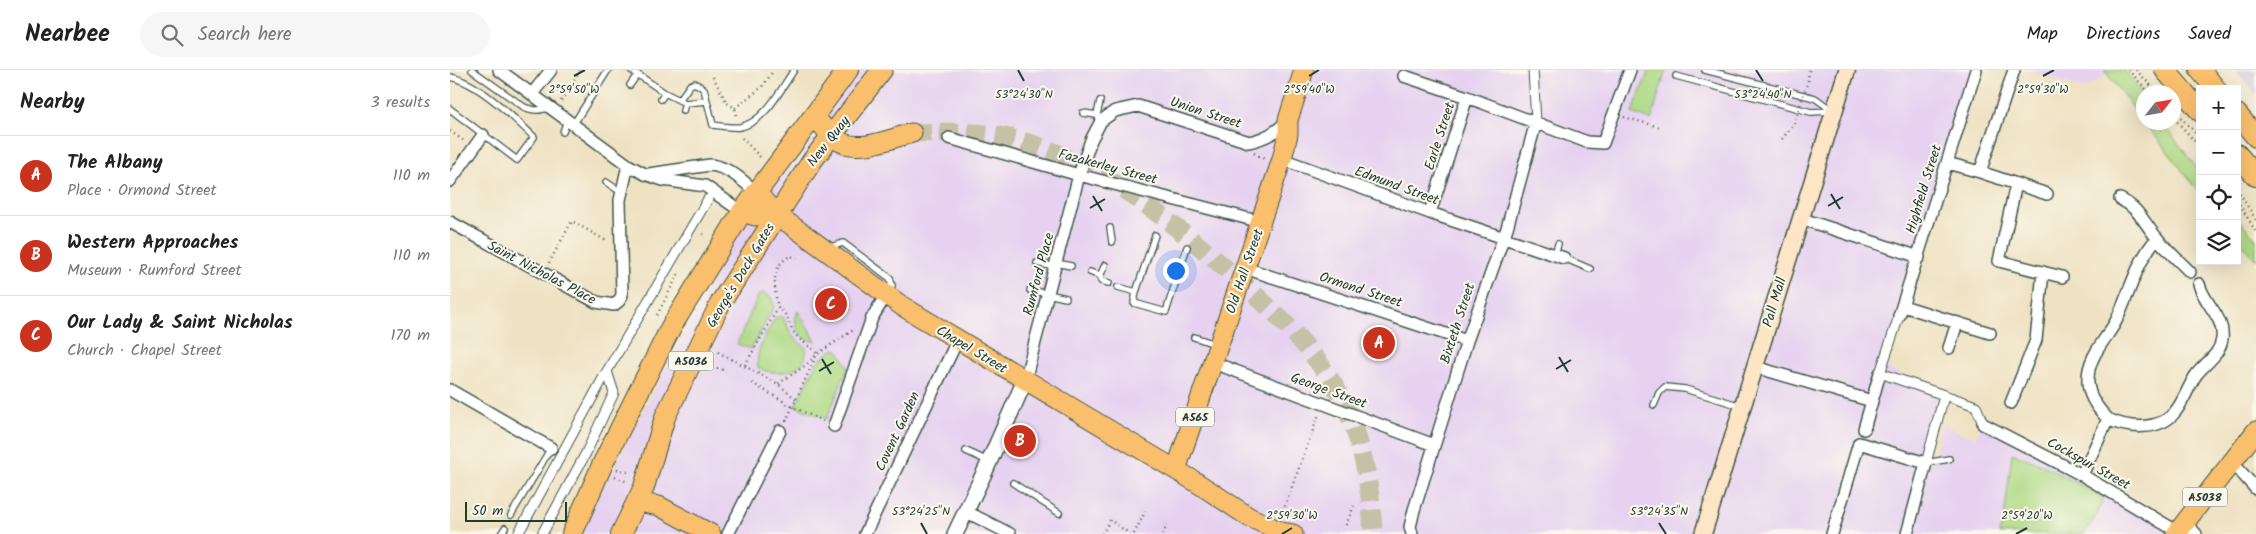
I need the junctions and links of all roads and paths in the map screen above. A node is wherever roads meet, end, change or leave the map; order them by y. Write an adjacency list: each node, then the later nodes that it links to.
1 (472, 70): 41 (lane)
2 (499, 70): 34 (street)
3 (551, 70): 34 (street)
4 (580, 70): 35 (path)
5 (608, 70): 55 (lane)
6 (631, 70): 23 (lane)
7 (774, 70): 43 (path)
8 (794, 70): 39 (lane)
9 (848, 70): 49 (highway, New Quay / A5036)
10 (882, 70): 64 (highway, New Quay / A5036)
11 (1304, 70): 54 (main road, Old Hall Street / A565)
12 (1532, 70): 56 (street)
13 (1630, 70): 48 (street)
14 (1705, 70): 46 (lane)
15 (1809, 70): 68 (path, bridge)
16 (1847, 70): 46 (main road, Pall Mall)
17 (1976, 70): 75 (street, Highfield Street)
18 (2014, 70): 77 (street)
19 (2128, 70): 29 (path)
20 (2136, 70): 30 (path)
21 (2165, 70): 42 (highway)
22 (2200, 70): 31 (highway)
23 (637, 75): 28 (lane); 33 (lane)
24 (1404, 76): 36 (street)
25 (1676, 76): 46 (lane)
26 (450, 77): 63 (lane)
27 (713, 77): 43 (path)
28 (630, 85)
29 (2142, 85)
30 (2150, 85)
31 (2213, 85)
32 (553, 86): 35 (path)
33 (665, 93): 37 (lane); 38 (lane)
34 (532, 94): 41 (street)
35 (563, 97): 41 (path)
36 (1467, 97): 56 (street); 92 (street, Earle Street)
37 (661, 99)
38 (682, 101): 39 (lane); 39 (lane); 45 (lane)
39 (707, 101)
40 (1100, 101): 51 (lane)
41 (555, 105): 55 (street)
42 (2196, 106)
43 (735, 108): 50 (path)
44 (450, 109): 63 (lane)
45 (682, 111)
46 (1833, 111): 93 (main road, Pall Mall)
47 (1083, 113): 51 (lane)
48 (1614, 114): 56 (street); 58 (path)
49 (815, 116): 64 (main road); 85 (highway, New Quay / A5036)
50 (736, 118)
51 (1099, 118): 54 (street, Union Street); 79 (street, Rumford Place)
52 (2181, 118): 62 (path)
53 (2241, 119): 65 (highway)
54 (1288, 120): 73 (main road, Old Hall Street / A565)
55 (570, 122): 60 (lane); 76 (street)
56 (1536, 122): 101 (street, Bixteth Street)
57 (2181, 126): 69 (path)
58 (1659, 127)
59 (450, 131): 70 (path)
60 (563, 132)
61 (912, 133): 64 (main road)
62 (2196, 134)
63 (483, 135): 80 (street)
64 (832, 136): 94 (highway, New Quay / A5036)
65 (2256, 137)
66 (742, 138): 74 (path)
67 (949, 138): 79 (street, Fazakerley Street)
68 (1782, 139)
69 (2196, 143)
70 (467, 144)
71 (1251, 152): 73 (path)
72 (2241, 159): 81 (highway)
73 (1275, 161): 92 (street, Edmund Street); 97 (main road, Old Hall Street / A565)
74 (765, 162)
75 (1947, 163): 77 (street); 107 (street, Highfield Street)
76 (628, 165): 78 (street); 84 (street, Saint Nicholas Place)
77 (1980, 172): 83 (street)
78 (645, 174): 85 (street); 91 (street)
79 (1079, 175): 97 (street, Fazakerley Street); 110 (street, Rumford Place)
80 (451, 176)
81 (2256, 176)
82 (606, 182): 84 (lane)
83 (2016, 184): 86 (street); 116 (street)
84 (621, 192): 118 (street, Saint Nicholas Place)
85 (756, 192): 91 (highway, New Quay / A5036); 94 (highway)
86 (2047, 194)
87 (2241, 196): 95 (path)
88 (708, 199): 144 (street)
89 (2120, 199): 102 (street)
90 (2241, 207): 99 (path)
91 (738, 210): 94 (main road); 176 (highway, A5036)
92 (1430, 213): 101 (street, Edmund Street)
93 (1799, 218): 107 (street); 142 (main road, Pall Mall)
94 (768, 220): 127 (main road, Chapel Street); 179 (highway, George's Dock Gates / A5036)
95 (2256, 220)
96 (450, 222): 118 (street, Saint Nicholas Place)
97 (1261, 222): 113 (main road, Old Hall Street / A565)
98 (1110, 228): 104 (lane)
99 (2256, 232)
100 (1156, 235): 125 (lane)
101 (1502, 238): 106 (street, Edmund Street); 136 (street, Bixteth Street)
102 (2157, 238): 117 (street); 159 (street)
103 (610, 242): 118 (path)
104 (1112, 242)
105 (1187, 247): 125 (lane)
106 (1559, 252): 114 (lane)
107 (1919, 257): 130 (street, Highfield Street)
108 (797, 258): 129 (path)
109 (1037, 263): 110 (lane)
110 (1056, 265): 112 (lane); 126 (street, Rumford Place)
111 (1105, 265): 119 (lane)
112 (1071, 266)
113 (1245, 268): 136 (street, Ormond Street); 140 (main road, Old Hall Street / A565)
114 (1590, 269)
115 (1090, 272): 119 (lane)
116 (2043, 272): 120 (street); 154 (street)
117 (2190, 272)
118 (543, 273)
119 (1100, 276): 121 (lane)
120 (2062, 277)
121 (1108, 283)
122 (2199, 284): 159 (street)
123 (1120, 287): 125 (lane)
124 (1030, 290): 126 (lane)
125 (1136, 292)
126 (1048, 294): 128 (lane); 147 (street, Rumford Place)
127 (886, 295): 131 (street); 135 (main road, Chapel Street)
128 (1066, 298)
129 (778, 308): 139 (path); 141 (path)
130 (1901, 311): 132 (street); 146 (street)
131 (872, 318): 139 (path); 161 (street)
132 (1957, 323): 133 (street); 137 (street)
133 (1990, 333)
134 (1194, 337): 140 (lane)
135 (957, 341): 147 (main road, Chapel Street); 198 (street, Covent Garden)
136 (1467, 341): 165 (street, Bixteth Street)
137 (1949, 348)
138 (718, 352): 141 (path)
139 (818, 354): 149 (path); 152 (path)
140 (1217, 354): 165 (street, George Street); 173 (main road, Old Hall Street / A565)
141 (745, 365): 149 (path)
142 (1755, 367): 153 (street); 156 (main road, Pall Mall)
143 (717, 368): 145 (path)
144 (607, 370): 192 (street); 193 (street)
145 (723, 370)
146 (1880, 373): 151 (street); 153 (street)
147 (1025, 380): 172 (street); 173 (main road, Chapel Street)
148 (752, 383): 157 (path)
149 (778, 384): 152 (path)
150 (450, 390): 166 (street)
151 (1944, 396): 160 (street); 170 (street)
152 (796, 399): 157 (path)
153 (1872, 401): 162 (street)
154 (2011, 403)
155 (1654, 405): 156 (lane)
156 (1742, 406): 205 (main road, Pall Mall)
157 (792, 407): 161 (path); 163 (path)
158 (1319, 415): 182 (path)
159 (2108, 419): 174 (street)
160 (1983, 424): 174 (street, Cockspur Street)
161 (834, 426)
162 (1864, 429)
163 (780, 431): 197 (street)
164 (2256, 431): 169 (main road, A5038)
165 (1434, 445): 204 (street, Bixteth Street)
166 (551, 448): 185 (lane)
167 (966, 451): 172 (lane)
168 (1949, 459): 170 (lane)
169 (2232, 462): 178 (street); 189 (main road, A5038)
170 (1926, 463): 206 (street); 207 (street)
171 (611, 468): 175 (path)
172 (990, 468): 183 (street)
173 (1176, 470): 190 (main road, Chapel Street)
174 (2082, 475): 189 (street, Cockspur Street)
175 (640, 476)
176 (601, 479): 179 (path); 194 (highway, A5036)
177 (1013, 483): 184 (lane)
178 (2256, 489)
179 (637, 493): 195 (highway, A5036); 196 (main road)
180 (1354, 506): 187 (path)
181 (1146, 510): 202 (path)
182 (1283, 511)
183 (967, 512): 199 (street); 200 (street)
184 (1059, 513)
185 (511, 515)
186 (1168, 524): 203 (path)
187 (1346, 525)
188 (504, 528): 191 (lane)
189 (2184, 531)
190 (1285, 533)
191 (501, 534)
192 (518, 534)
193 (542, 534)
194 (572, 534)
195 (621, 534)
196 (711, 534)
197 (728, 534)
198 (865, 534)
199 (955, 534)
200 (1010, 534)
201 (1102, 534): 202 (path)
202 (1132, 534)
203 (1162, 534)
204 (1412, 534)
205 (1702, 534)
206 (1832, 534)
207 (1908, 534)

